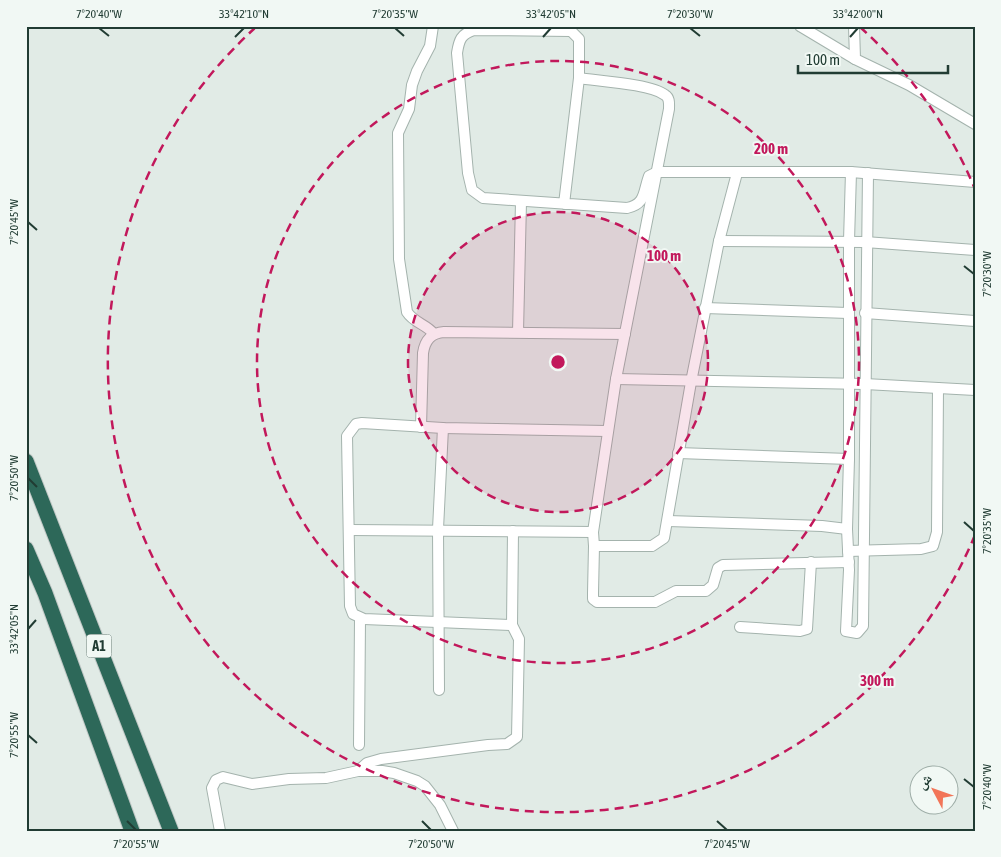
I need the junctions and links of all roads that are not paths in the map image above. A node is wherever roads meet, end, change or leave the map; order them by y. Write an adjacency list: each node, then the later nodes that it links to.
1 (433, 26): 23 (street)
2 (800, 26): 4 (street)
3 (854, 26): 4 (street)
4 (855, 59): 6 (street)
5 (579, 78): 7 (street); 12 (street); 13 (street)
6 (975, 124)
7 (657, 172): 9 (street); 13 (street); 24 (street)
8 (851, 172): 9 (street); 10 (street); 15 (street)
9 (737, 173): 14 (street)
10 (868, 173): 11 (street); 16 (street)
11 (975, 182)
12 (521, 202): 13 (street); 22 (street)
13 (564, 204)
14 (718, 241): 15 (street); 18 (street)
15 (848, 241): 16 (street); 19 (street)
16 (865, 242): 17 (street); 20 (street)
17 (975, 250)
18 (705, 308): 19 (street); 26 (street)
19 (848, 313): 27 (street)
20 (865, 313): 21 (street); 28 (street)
21 (975, 321)
22 (518, 332): 23 (street); 24 (street)
23 (434, 334): 31 (street)
24 (625, 334): 25 (street)
25 (616, 380): 26 (street); 33 (street)
26 (691, 382): 27 (street); 34 (street)
27 (849, 384): 28 (street); 35 (street)
28 (865, 384): 29 (street); 46 (street)
29 (938, 388): 30 (street); 46 (street)
30 (975, 390)
31 (421, 427): 32 (street); 40 (street)
32 (443, 428): 33 (street); 38 (street)
33 (608, 431): 42 (street)
34 (678, 453): 35 (street); 37 (street)
35 (849, 459): 39 (street)
36 (26, 461): 61 (highway, A1)
37 (668, 521): 39 (street); 43 (street)
38 (438, 529): 40 (street); 41 (street); 52 (street)
39 (847, 529): 45 (street)
40 (350, 530): 51 (street)
41 (513, 531): 42 (street); 53 (street)
42 (593, 532): 43 (street)
43 (594, 546): 47 (street)
44 (26, 549): 60 (highway, A1)
45 (848, 550): 46 (street); 48 (street)
46 (863, 550): 50 (street)
47 (811, 562): 48 (street); 54 (street)
48 (849, 562): 49 (street)
49 (848, 605): 50 (street); 50 (street)
50 (863, 605)
51 (360, 619): 52 (street); 56 (street)
52 (439, 622): 53 (street); 55 (street)
53 (512, 625): 57 (street)
54 (740, 627)
55 (439, 690)
56 (359, 745)
57 (404, 756): 58 (street); 59 (street)
58 (358, 771): 59 (street); 62 (street)
59 (394, 773): 63 (street)
60 (132, 831)
61 (171, 831)
62 (220, 831)
63 (453, 831)

